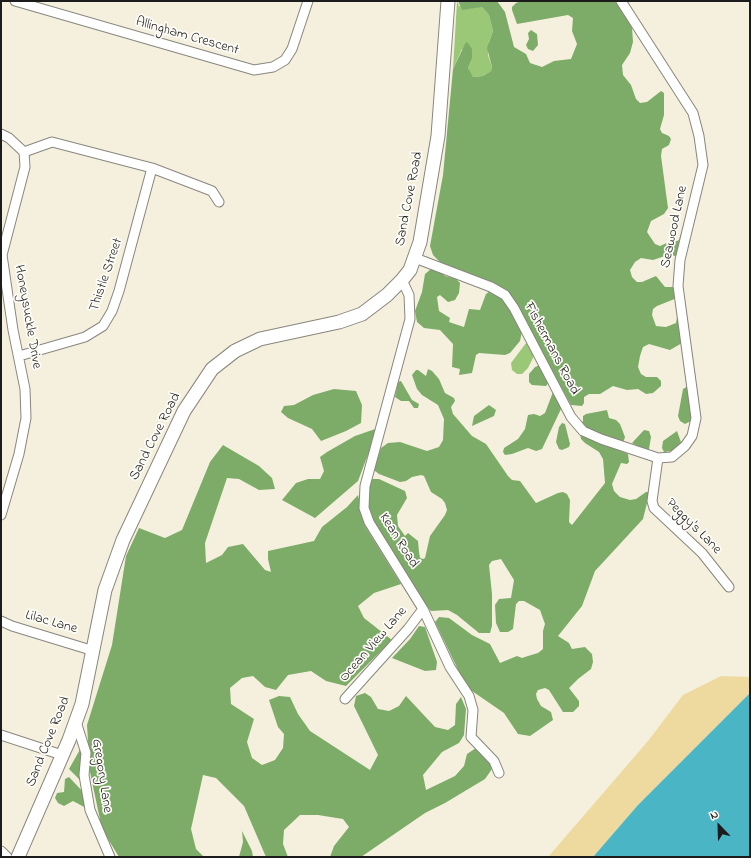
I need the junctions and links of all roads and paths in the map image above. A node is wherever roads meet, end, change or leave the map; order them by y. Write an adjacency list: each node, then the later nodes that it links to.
1 (308, 1): 4 (street, Allingham Crescent)
2 (448, 1): 9 (street, Sand Cove Road)
3 (621, 1): 12 (street, Seawood Lane)
4 (18, 2)
5 (1, 134): 6 (street)
6 (24, 152): 7 (street); 11 (street, Honeysuckle Drive)
7 (152, 168): 8 (street); 11 (street, Thistle Street)
8 (219, 202)
9 (415, 258): 10 (street, Sand Cove Road); 12 (street, Fishermans Road)
10 (402, 280): 15 (street, Kean Road); 17 (street, Sand Cove Road)
11 (19, 356): 13 (street, Honeysuckle Drive)
12 (658, 458): 14 (street, Peggy's Lane)
13 (1, 515)
14 (729, 587)
15 (423, 609): 18 (street, Ocean View Lane); 22 (street, Kean Road)
16 (1, 621): 17 (street, Lilac Lane)
17 (94, 651): 19 (street, Sand Cove Road)
18 (345, 699)
19 (76, 722): 21 (street, Sand Cove Road); 26 (street, Gregory Lane)
20 (1, 735): 21 (street)
21 (62, 755): 25 (street, Sand Cove Road)
22 (499, 774)
23 (1, 851): 24 (street)
24 (7, 857)
25 (18, 857)
26 (110, 857)

